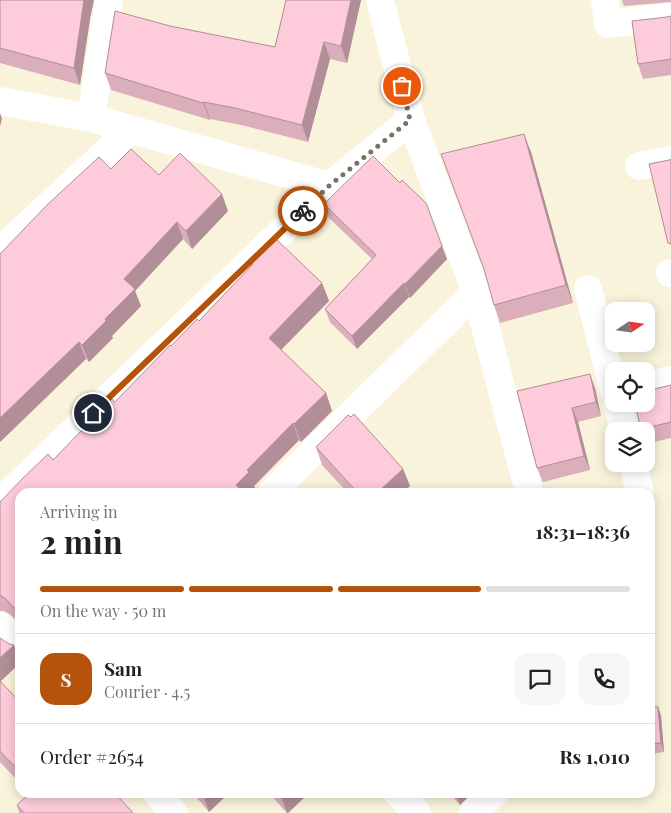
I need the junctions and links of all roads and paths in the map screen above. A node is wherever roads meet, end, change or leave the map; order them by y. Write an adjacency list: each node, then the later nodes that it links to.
1 (109, 0): 6 (street)
2 (380, 0): 7 (street)
3 (605, 0): 4 (street)
4 (671, 17)
5 (0, 101): 6 (street)
6 (91, 118): 8 (street)
7 (410, 120): 11 (street); 14 (street)
8 (130, 130): 11 (street); 12 (street)
9 (671, 160): 10 (street)
10 (639, 166)
11 (329, 186): 22 (street)
12 (0, 251)
13 (588, 289): 15 (street)
14 (476, 292): 19 (street); 20 (street)
15 (607, 362)
16 (671, 380): 17 (street)
17 (655, 384)
18 (635, 472): 21 (street)
19 (276, 488)
20 (528, 488)
21 (639, 488)
22 (0, 502)
23 (0, 626): 24 (street)
24 (15, 642)
25 (161, 798): 28 (street)
26 (402, 798): 29 (street)
27 (489, 798): 30 (street)
28 (174, 813)
29 (416, 813)
30 (473, 813)

